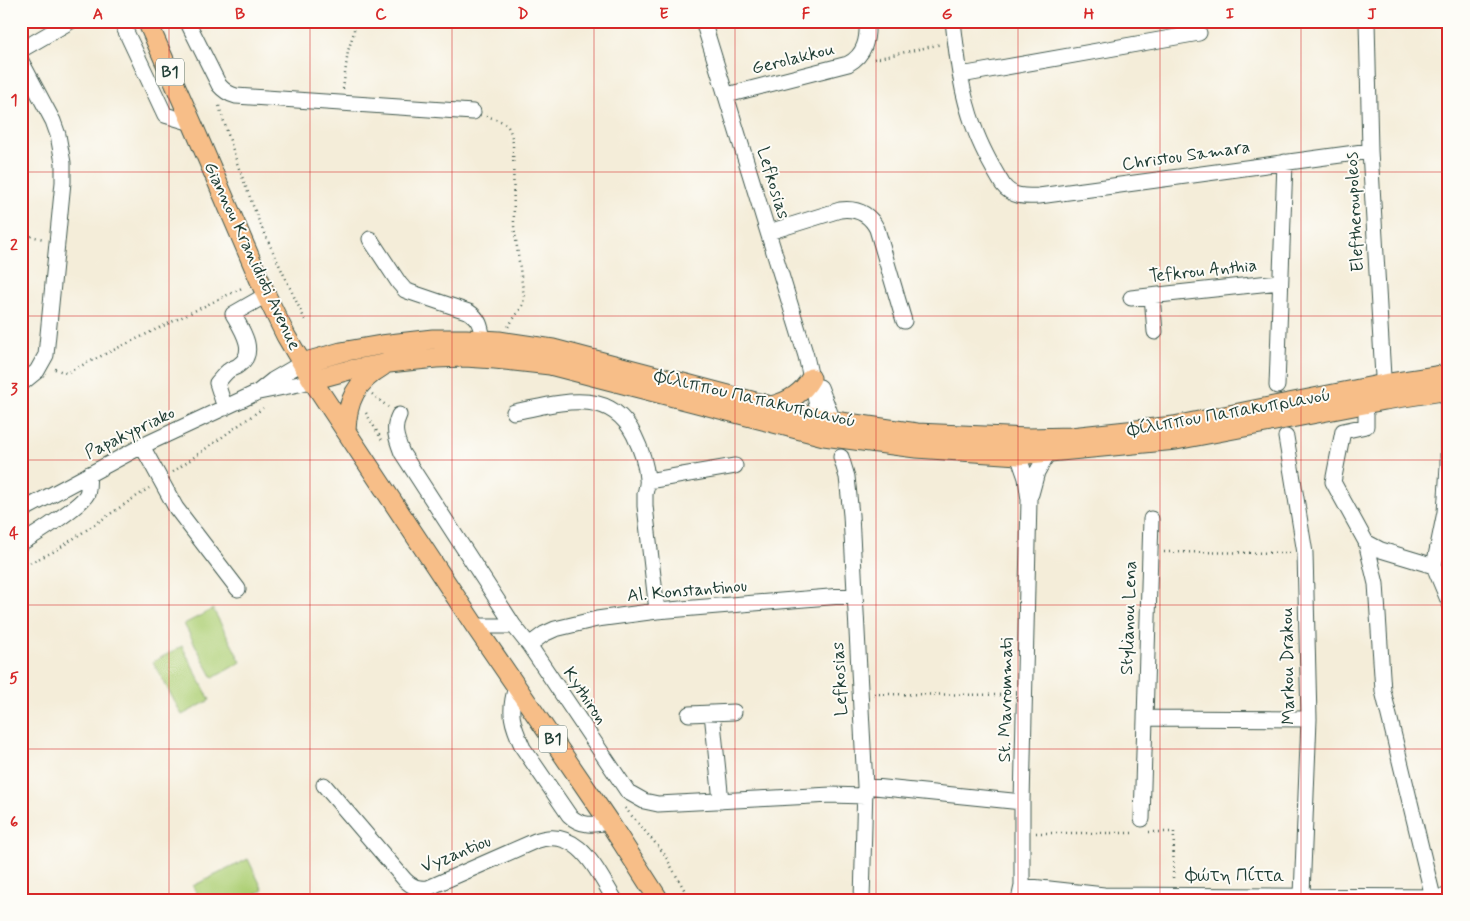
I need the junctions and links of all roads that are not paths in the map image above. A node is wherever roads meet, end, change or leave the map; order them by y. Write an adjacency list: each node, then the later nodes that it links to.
1 (71, 21): 10 (street)
2 (121, 21): 15 (street)
3 (147, 21): 15 (main road, Giannou Kranidioti Avenue / B1)
4 (187, 21): 14 (street)
5 (703, 21): 13 (street, Lefkosias)
6 (867, 21): 13 (street, Gerolakkou)
7 (953, 21): 12 (street)
8 (1367, 21): 16 (street, Eleftheroupoleos)
9 (1199, 33): 12 (street)
10 (21, 50)
11 (21, 61): 32 (street)
12 (960, 75): 17 (street, Christou Samara)
13 (727, 95): 18 (street, Lefkosias)
14 (473, 112)
15 (192, 123): 21 (main road, Giannou Kranidioti Avenue / B1)
16 (1370, 151): 17 (street, Christou Samara); 36 (street, Eleftheroupoleos)
17 (1284, 162): 20 (street)
18 (768, 232): 24 (street); 27 (street, Lefkosias)
19 (370, 240): 26 (street)
20 (1280, 282): 22 (street, Tefkrou Anthia); 34 (street)
21 (262, 287): 28 (main road, Giannou Kranidioti Avenue / B1); 38 (street)
22 (1152, 296): 23 (street, Tefkrou Anthia); 25 (street)
23 (1130, 298)
24 (904, 321)
25 (1155, 332)
26 (491, 341): 28 (main road, Φίλιππου Παπακυπριανού); 37 (main road, Φίλιππου Παπακυπριανού)
27 (806, 356): 30 (street, Lefkosias); 42 (street, Lefkosias)
28 (302, 363): 31 (main road, Giannou Kranidioti Avenue / B1); 35 (street, Papakypriako)
29 (389, 363): 31 (main road, Φίλιππου Παπακυπριανού); 42 (main road, Φίλιππου Παπακυπριανού); 43 (main road)
30 (811, 378): 37 (main road); 42 (street, Lefkosias)
31 (312, 380): 35 (street, Papakypriako); 43 (main road, Giannou Kranidioti Avenue / B1)
32 (21, 384)
33 (1448, 385): 36 (main road, Φίλιππου Παπακυπριανού); 57 (street)
34 (1277, 386)
35 (258, 392): 38 (street, Papakypriako)
36 (1384, 392): 42 (main road, Φίλιππου Παπακυπριανού); 46 (main road, Φίλιππου Παπακυπριανού)
37 (771, 406): 42 (main road, Φίλιππου Παπακυπριανού)
38 (225, 408): 45 (street, Papakypriako)
39 (514, 412): 51 (street)
40 (399, 415): 63 (street, Kythiron)
41 (1366, 415): 55 (street)
42 (829, 428): 47 (main road, Φίλιππου Παπακυπριανού)
43 (346, 431): 62 (main road, Giannou Kranidioti Avenue / B1)
44 (1286, 437): 70 (street, Markou Drakou)
45 (142, 446): 50 (street, Papakypriako); 58 (street)
46 (1048, 453): 47 (main road, Φίλιππου Παπακυπριανού); 52 (street, St. Mavrommati)
47 (1018, 455): 52 (street, St. Mavrommati)
48 (841, 457): 59 (street, Lefkosias)
49 (735, 466): 51 (street)
50 (89, 474): 53 (street, Papakypriako); 56 (street)
51 (648, 481): 61 (street)
52 (1029, 500): 74 (street, St. Mavrommati)
53 (21, 511)
54 (1151, 519): 69 (street, Stylianou Lena)
55 (1366, 542): 57 (street); 80 (street)
56 (21, 543)
57 (1434, 566): 60 (street)
58 (238, 590)
59 (854, 595): 61 (street, Al. Konstantinou); 72 (street, Lefkosias)
60 (1449, 602)
61 (657, 611): 64 (street, Al. Konstantinou)
62 (475, 626): 63 (street); 65 (main road, B1)
63 (514, 626): 64 (street, Kythiron)
64 (529, 645): 73 (street, Kythiron)
65 (516, 686): 76 (main road, B1); 76 (street)
66 (734, 712): 67 (street)
67 (712, 713): 68 (street); 73 (street)
68 (689, 714)
69 (1145, 718): 70 (street); 75 (street, Stylianou Lena)
70 (1309, 719): 78 (street, Markou Drakou)
71 (324, 786): 82 (street, Vyzantiou)
72 (865, 791): 73 (street, Kythiron); 74 (street, Kythiron); 84 (street, Lefkosias)
73 (720, 801)
74 (1022, 802): 77 (street, St. Mavrommati)
75 (1142, 819)
76 (609, 822): 83 (main road, B1)
77 (1020, 893): 79 (street, Φώτη Πίττα)
78 (1302, 895): 79 (street, Φώτη Πίττα); 80 (street, Φώτη Πίττα)
79 (1104, 897)
80 (1433, 897): 81 (street, Φώτη Πίττα)
81 (1449, 897)
82 (615, 900)
83 (660, 900)
84 (862, 900)

